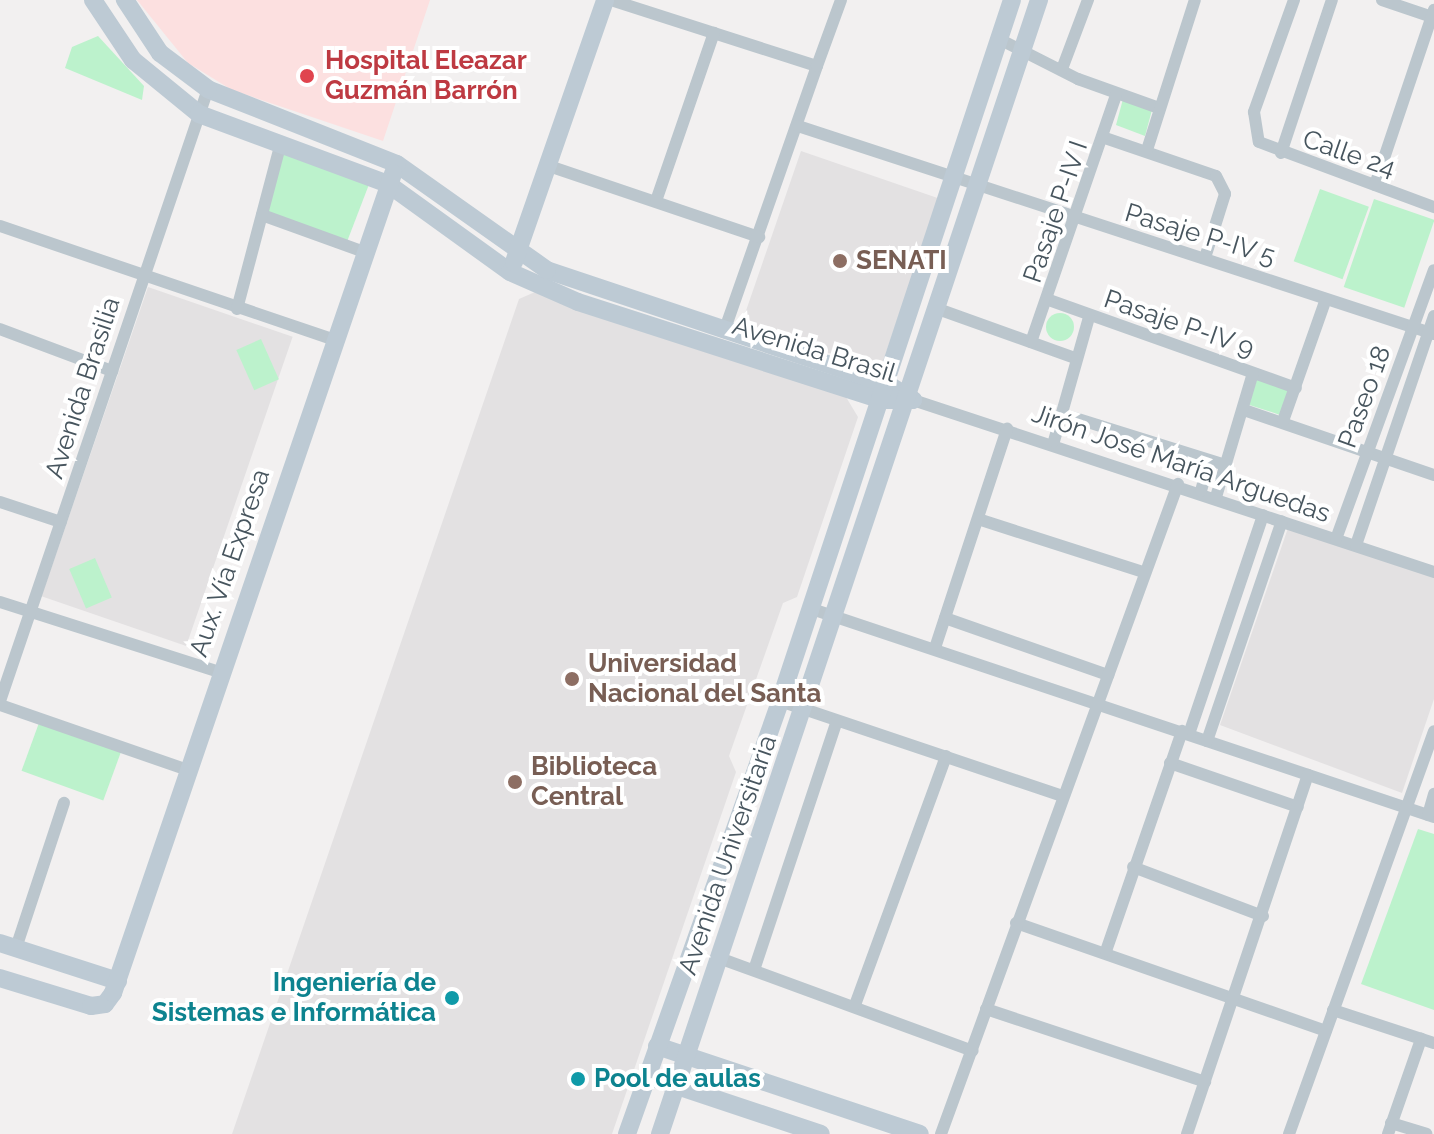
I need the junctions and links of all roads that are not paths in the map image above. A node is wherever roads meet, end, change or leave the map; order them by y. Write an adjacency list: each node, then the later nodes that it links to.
1 (93, 0): 13 (main road, Avenida Brasil)
2 (608, 0): 14 (street); 29 (main road)
3 (841, 0): 17 (street)
4 (1012, 0): 15 (main road, Avenida Universitaria)
5 (1039, 0): 16 (main road, Avenida Universitaria)
6 (1088, 0): 18 (street)
7 (1195, 0): 21 (street)
8 (1294, 0): 27 (street, Calle 24)
9 (1332, 0): 27 (street)
10 (1389, 1): 12 (street)
11 (126, 3): 13 (main road); 19 (main road, Avenida Brasil)
12 (1433, 14): 32 (street)
13 (104, 22): 22 (main road, Avenida Brasil)
14 (714, 33): 17 (street); 34 (street)
15 (999, 39): 16 (street); 30 (main road, Avenida Universitaria)
16 (1023, 47): 18 (street); 33 (main road, Avenida Universitaria)
17 (817, 66): 23 (street)
18 (1062, 69): 20 (street)
19 (208, 89): 22 (street, Avenida Brasilia); 28 (main road, Avenida Brasil)
20 (1116, 95): 21 (street); 24 (street, Pasaje P-IV I)
21 (1159, 108): 26 (street)
22 (199, 114): 25 (main road, Avenida Brasil); 45 (street, Avenida Brasilia)
23 (798, 126): 30 (street, Pasaje P-IV 5); 39 (street)
24 (1105, 138): 26 (street); 37 (street, Pasaje P-IV I)
25 (281, 143): 31 (main road, Avenida Brasil); 36 (street)
26 (1147, 150): 42 (street)
27 (1281, 153): 32 (street, Calle 24)
28 (397, 164): 31 (main road, Aux. Vía Expresa); 41 (main road, Avenida Brasil)
29 (549, 166): 34 (street); 41 (main road)
30 (953, 179): 33 (street, Pasaje P-IV 5); 62 (main road, Avenida Universitaria)
31 (388, 184): 40 (main road, Aux. Vía Expresa); 44 (main road, Avenida Brasil)
32 (1375, 185): 35 (street, Calle 24)
33 (978, 187): 37 (street, Pasaje P-IV 5); 49 (main road, Avenida Universitaria)
34 (656, 201): 39 (street)
35 (1434, 207)
36 (262, 215): 40 (street); 48 (street)
37 (1078, 221): 42 (street, Pasaje P-IV 5); 47 (street, Pasaje P-IV I)
38 (0, 226): 45 (street)
39 (759, 237): 54 (street)
40 (364, 252): 56 (main road, Aux. Vía Expresa)
41 (519, 252): 44 (main road); 54 (main road, Avenida Brasil)
42 (1205, 258): 46 (street, Pasaje P-IV 5)
43 (1434, 270): 52 (street, Paseo 18)
44 (510, 272): 62 (main road, Avenida Brasil)
45 (143, 277): 48 (street); 59 (street, Avenida Brasilia)
46 (1326, 299): 52 (street, Pasaje P-IV 5); 61 (street)
47 (1049, 300): 51 (street, Pasaje P-IV 9); 57 (street, Pasaje P-IV I)
48 (237, 309): 56 (street)
49 (938, 309): 57 (street); 63 (main road, Avenida Universitaria)
50 (1434, 316): 55 (street, Paseo 18)
51 (1089, 317): 58 (street); 60 (street, Pasaje P-IV 9)
52 (1414, 327): 55 (street, Pasaje P-IV 5); 69 (street, Paseo 18)
53 (0, 329): 59 (street)
54 (724, 332): 62 (main road, Avenida Brasil)
55 (1431, 333): 70 (street, Paseo 18)
56 (334, 340): 92 (main road, Aux. Vía Expresa)
57 (1031, 342): 58 (street)
58 (1075, 358): 65 (street)
59 (112, 371): 81 (street, Avenida Brasilia)
60 (1253, 373): 61 (street, Pasaje P-IV 9); 64 (street)
61 (1296, 388): 66 (street)
62 (885, 392): 63 (main road, Avenida Brasil); 87 (main road, Avenida Universitaria)
63 (909, 399): 67 (street, Jirón José María Arguedas); 89 (main road, Avenida Universitaria)
64 (1244, 410): 66 (street); 72 (street)
65 (1062, 414): 68 (street); 71 (street)
66 (1283, 421): 69 (street)
67 (1007, 429): 68 (street, Jirón José María Arguedas); 79 (street)
68 (1054, 441): 74 (street, Jirón José María Arguedas)
69 (1369, 452): 70 (street); 82 (street, Paseo 18)
70 (1383, 457): 73 (street); 83 (street, Paseo 18)
71 (1209, 461): 72 (street); 75 (street)
72 (1226, 465): 76 (street)
73 (1434, 475)
74 (1178, 484): 75 (street, Jirón José María Arguedas); 84 (street)
75 (1201, 491): 76 (street, Jirón José María Arguedas)
76 (1216, 497): 78 (street, Jirón José María Arguedas)
77 (0, 502): 81 (street)
78 (1263, 515): 80 (street, Jirón José María Arguedas); 100 (street)
79 (978, 519): 84 (street); 90 (street)
80 (1282, 521): 82 (street, Jirón José María Arguedas); 101 (street)
81 (61, 522): 88 (street, Avenida Brasilia)
82 (1336, 539): 83 (street, Jirón José María Arguedas)
83 (1356, 545): 85 (street, Jirón José María Arguedas)
84 (1143, 572): 93 (street)
85 (1434, 572)
86 (0, 602): 88 (street)
87 (812, 609): 89 (street); 94 (main road, Avenida Universitaria)
88 (26, 611): 92 (street); 95 (street, Avenida Brasilia)
89 (834, 615): 91 (street); 97 (main road, Avenida Universitaria)
90 (945, 618): 91 (street); 93 (street)
91 (935, 648): 96 (street)
92 (220, 672): 104 (main road, Aux. Vía Expresa)
93 (1108, 675): 96 (street)
94 (780, 701): 97 (street); 127 (main road, Avenida Universitaria)
95 (0, 703): 104 (street)
96 (1096, 704): 100 (street); 107 (street)
97 (805, 710): 98 (street); 117 (main road, Avenida Universitaria)
98 (837, 721): 102 (street); 118 (street)
99 (1434, 731): 110 (street)
100 (1185, 732): 101 (street); 103 (street)
101 (1207, 741): 105 (street)
102 (946, 756): 107 (street); 122 (street)
103 (1170, 763): 109 (street); 112 (street)
104 (188, 770): 120 (main road, Aux. Vía Expresa)
105 (1308, 775): 109 (street); 110 (street)
106 (1434, 794): 111 (street)
107 (1062, 796): 114 (street)
108 (64, 803): 115 (street)
109 (1298, 807): 113 (street)
110 (1409, 809): 111 (street); 124 (street)
111 (1431, 816)
112 (1133, 867): 113 (street); 116 (street)
113 (1263, 916): 121 (street)
114 (1016, 923): 116 (street); 123 (street)
115 (8, 946): 120 (main road)
116 (1106, 951): 121 (street)
117 (719, 958): 118 (street); 129 (main road, Avenida Universitaria)
118 (754, 970): 122 (street)
119 (0, 978): 120 (main road)
120 (118, 981)
121 (1234, 1000): 125 (street); 131 (street)
122 (855, 1005): 128 (street)
123 (986, 1009): 128 (street); 131 (street)
124 (1333, 1010): 125 (street); 126 (street)
125 (1326, 1031): 140 (street)
126 (1428, 1041): 133 (street)
127 (657, 1046): 129 (main road); 130 (main road, Avenida Universitaria)
128 (973, 1051): 138 (street)
129 (686, 1056): 132 (main road, Avenida Universitaria); 137 (main road)
130 (647, 1076): 132 (main road); 134 (main road, Avenida Universitaria)
131 (1205, 1082): 139 (street)
132 (679, 1085): 135 (main road, Avenida Universitaria); 136 (main road)
133 (1390, 1128): 141 (street)
134 (627, 1134)
135 (660, 1134)
136 (821, 1134)
137 (920, 1134)
138 (941, 1134)
139 (1187, 1134)
140 (1289, 1134)
141 (1426, 1134)

